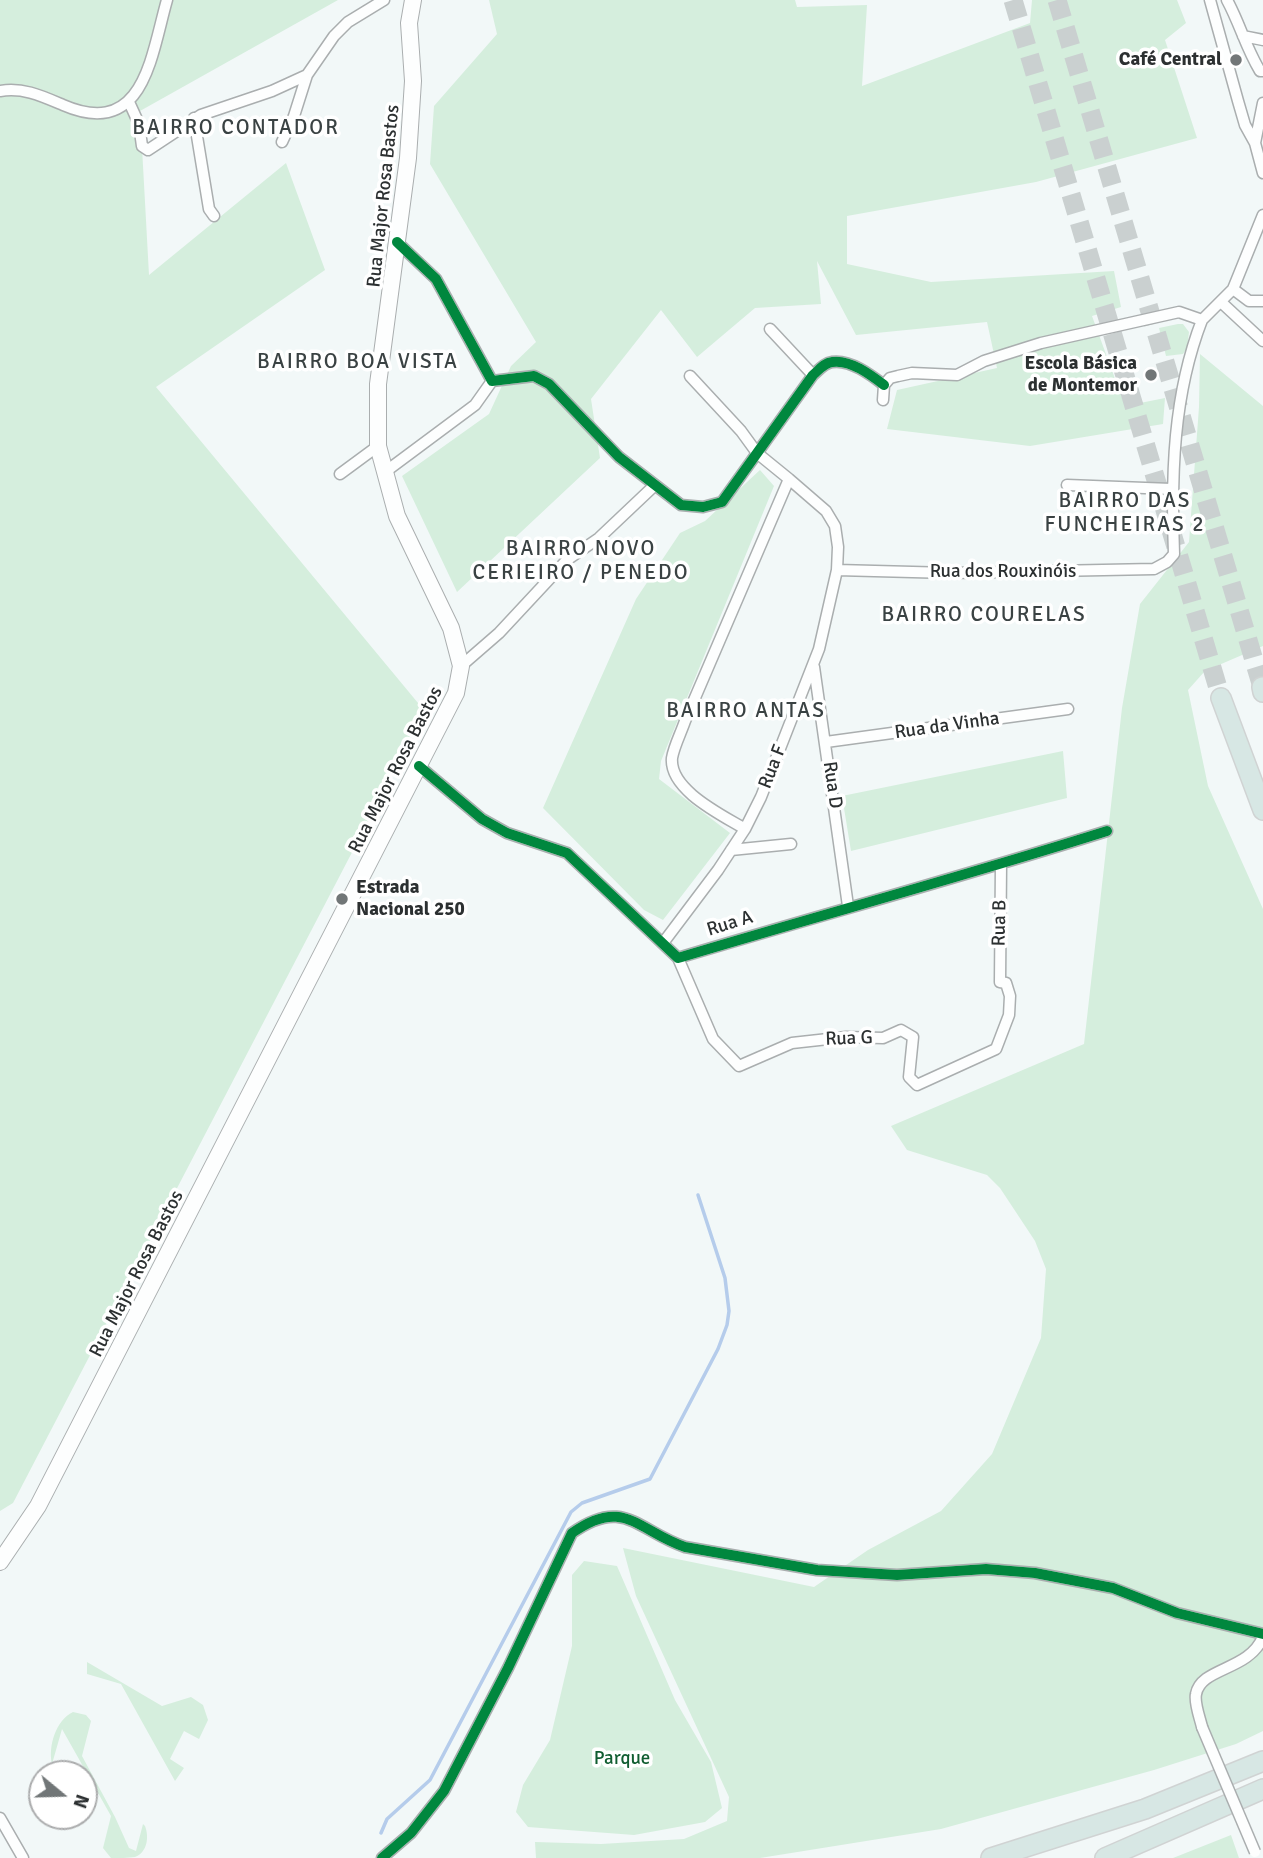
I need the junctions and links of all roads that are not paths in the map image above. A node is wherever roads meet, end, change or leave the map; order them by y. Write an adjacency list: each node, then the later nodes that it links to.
1 (167, 0): 11 (street)
2 (384, 0): 9 (street)
3 (413, 0): 19 (main road, Rua Major Rosa Bastos)
4 (1210, 0): 15 (street)
5 (1227, 0): 6 (street)
6 (1243, 36): 7 (street); 8 (street)
7 (1263, 40)
8 (1263, 71)
9 (307, 75): 13 (street); 14 (street)
10 (0, 91): 11 (street)
11 (129, 103): 13 (street)
12 (1263, 103): 15 (street)
13 (194, 118): 18 (street)
14 (282, 142)
15 (1259, 143): 16 (street)
16 (1262, 170)
17 (1263, 215): 20 (street)
18 (214, 216)
19 (397, 242): 28 (street); 31 (main road, Rua Major Rosa Bastos)
20 (1233, 289): 21 (street); 22 (street)
21 (1263, 301)
22 (1222, 303): 23 (street); 25 (street)
23 (1202, 320): 29 (street); 38 (street)
24 (770, 329): 26 (street)
25 (1263, 341)
26 (813, 375): 29 (street); 32 (street)
27 (690, 376): 32 (street, Rua F)
28 (492, 381): 33 (street); 36 (street)
29 (884, 385): 30 (street)
30 (883, 400)
31 (378, 446): 33 (main road, Rua Major Rosa Bastos); 34 (street)
32 (757, 453): 35 (street, Rua F); 36 (street)
33 (385, 471): 41 (main road, Rua Major Rosa Bastos)
34 (340, 474)
35 (789, 479): 39 (street, Rua F); 47 (street)
36 (655, 485): 41 (street)
37 (1067, 485): 38 (street)
38 (1171, 489): 39 (street, Rua dos Rouxinóis)
39 (837, 570): 40 (street, Rua F)
40 (814, 664): 44 (street, Rua D); 47 (street, Rua F)
41 (461, 666): 45 (main road, Rua Major Rosa Bastos)
42 (1221, 698): 46 (highway)
43 (1068, 709): 44 (street, Rua da Vinha)
44 (826, 742): 52 (street, Rua D)
45 (419, 766): 53 (street); 56 (main road, Rua Major Rosa Bastos)
46 (1263, 810)
47 (745, 830): 50 (street, Rua F)
48 (1107, 831): 51 (street, Rua A)
49 (791, 844): 50 (street)
50 (731, 850): 53 (street, Rua F)
51 (1001, 864): 52 (street, Rua A); 55 (street, Rua B)
52 (848, 906): 54 (street, Rua A)
53 (663, 943): 54 (street)
54 (678, 958): 55 (street, Rua G)
55 (1000, 982)
56 (0, 1562)
57 (1263, 1635): 61 (street, bridge); 63 (street)
58 (1258, 1761): 64 (highway)
59 (1263, 1789): 65 (highway)
60 (0, 1818): 62 (street)
61 (1255, 1852)
62 (23, 1858)
63 (382, 1858)
64 (992, 1858)
65 (1105, 1858)

